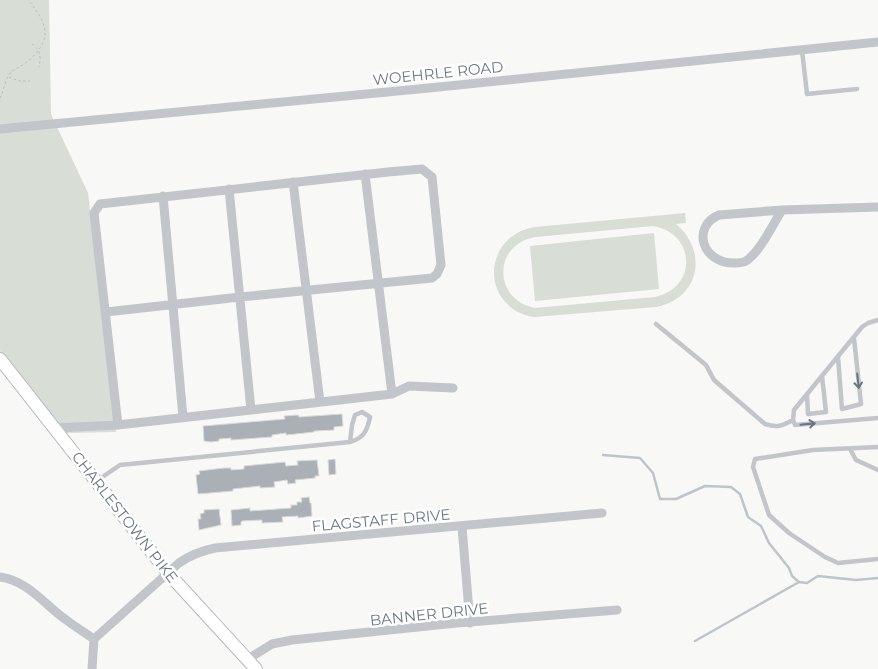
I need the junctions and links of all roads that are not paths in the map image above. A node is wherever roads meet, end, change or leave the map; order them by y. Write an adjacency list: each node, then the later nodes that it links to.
1 (878, 42): 2 (street, WOEHRLE ROAD)
2 (802, 50): 3 (lane); 4 (street, WOEHRLE ROAD)
3 (856, 89)
4 (0, 129)
5 (365, 174): 6 (street); 11 (street); 11 (street)
6 (293, 182): 7 (street); 12 (street)
7 (229, 189): 8 (street); 13 (street)
8 (163, 196): 14 (street); 15 (street)
9 (878, 207): 10 (street)
10 (782, 210): 10 (street)
11 (378, 284): 12 (street); 23 (street)
12 (306, 290): 13 (street); 25 (street)
13 (240, 297): 14 (street); 26 (street)
14 (172, 304): 15 (street); 27 (street)
15 (106, 312): 30 (street)
16 (878, 320): 18 (lane)
17 (656, 324): 29 (lane)
18 (854, 338): 19 (lane); 19 (lane, one-way to 19)
19 (838, 357): 21 (lane)
20 (0, 359): 31 (street, CHARLESTOWN PIKE)
21 (822, 376): 24 (lane); 24 (lane)
22 (452, 388): 23 (street)
23 (392, 394): 25 (street)
24 (806, 395): 29 (lane)
25 (320, 402): 26 (street)
26 (251, 410): 27 (street)
27 (182, 417): 30 (street)
28 (878, 418): 29 (lane, one-way to 28)
29 (793, 420)
30 (118, 424): 31 (street)
31 (55, 428): 36 (street, CHARLESTOWN PIKE)
32 (350, 442): 32 (lane); 36 (lane)
33 (878, 447): 34 (lane)
34 (850, 449): 35 (lane); 39 (lane)
35 (878, 470)
36 (97, 481): 40 (street, CHARLESTOWN PIKE)
37 (602, 513): 38 (street, FLAGSTAFF DRIVE)
38 (462, 527): 40 (street, FLAGSTAFF DRIVE); 43 (street)
39 (878, 559)
40 (168, 573): 44 (street, FLAGSTAFF DRIVE); 45 (street, CHARLESTOWN PIKE)
41 (0, 578): 44 (street)
42 (616, 610): 43 (street, BANNER DRIVE)
43 (470, 623): 45 (street, BANNER DRIVE)
44 (94, 639): 46 (street)
45 (252, 664)
46 (92, 669)

